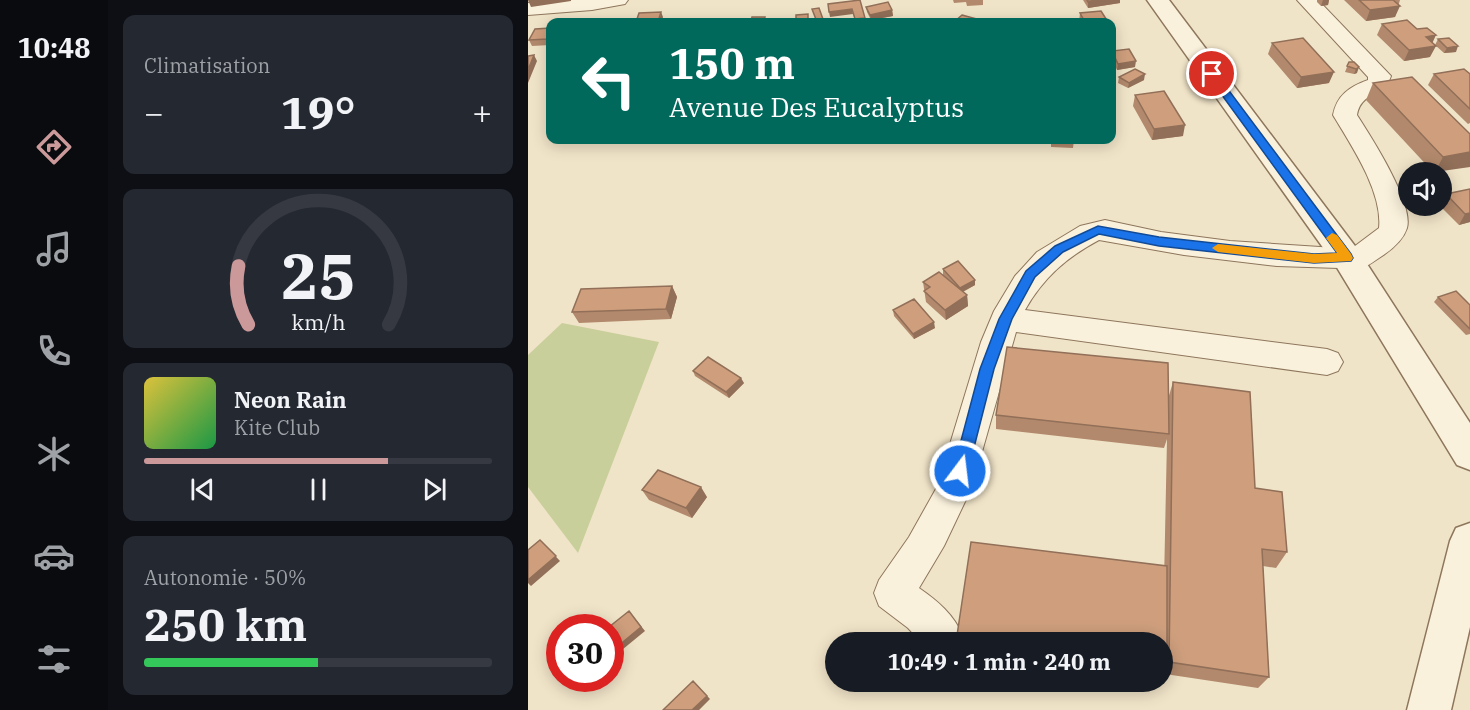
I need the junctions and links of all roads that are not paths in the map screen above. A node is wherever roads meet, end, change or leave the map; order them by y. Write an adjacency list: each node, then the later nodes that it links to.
1 (618, 0): 4 (street)
2 (1158, 0): 5 (street)
3 (1307, 0): 5 (street)
4 (528, 9)
5 (1349, 260): 6 (street); 8 (street)
6 (1006, 319): 7 (street); 10 (street)
7 (1327, 362)
8 (1470, 454)
9 (1470, 541): 11 (street)
10 (939, 632)
11 (1429, 710)

